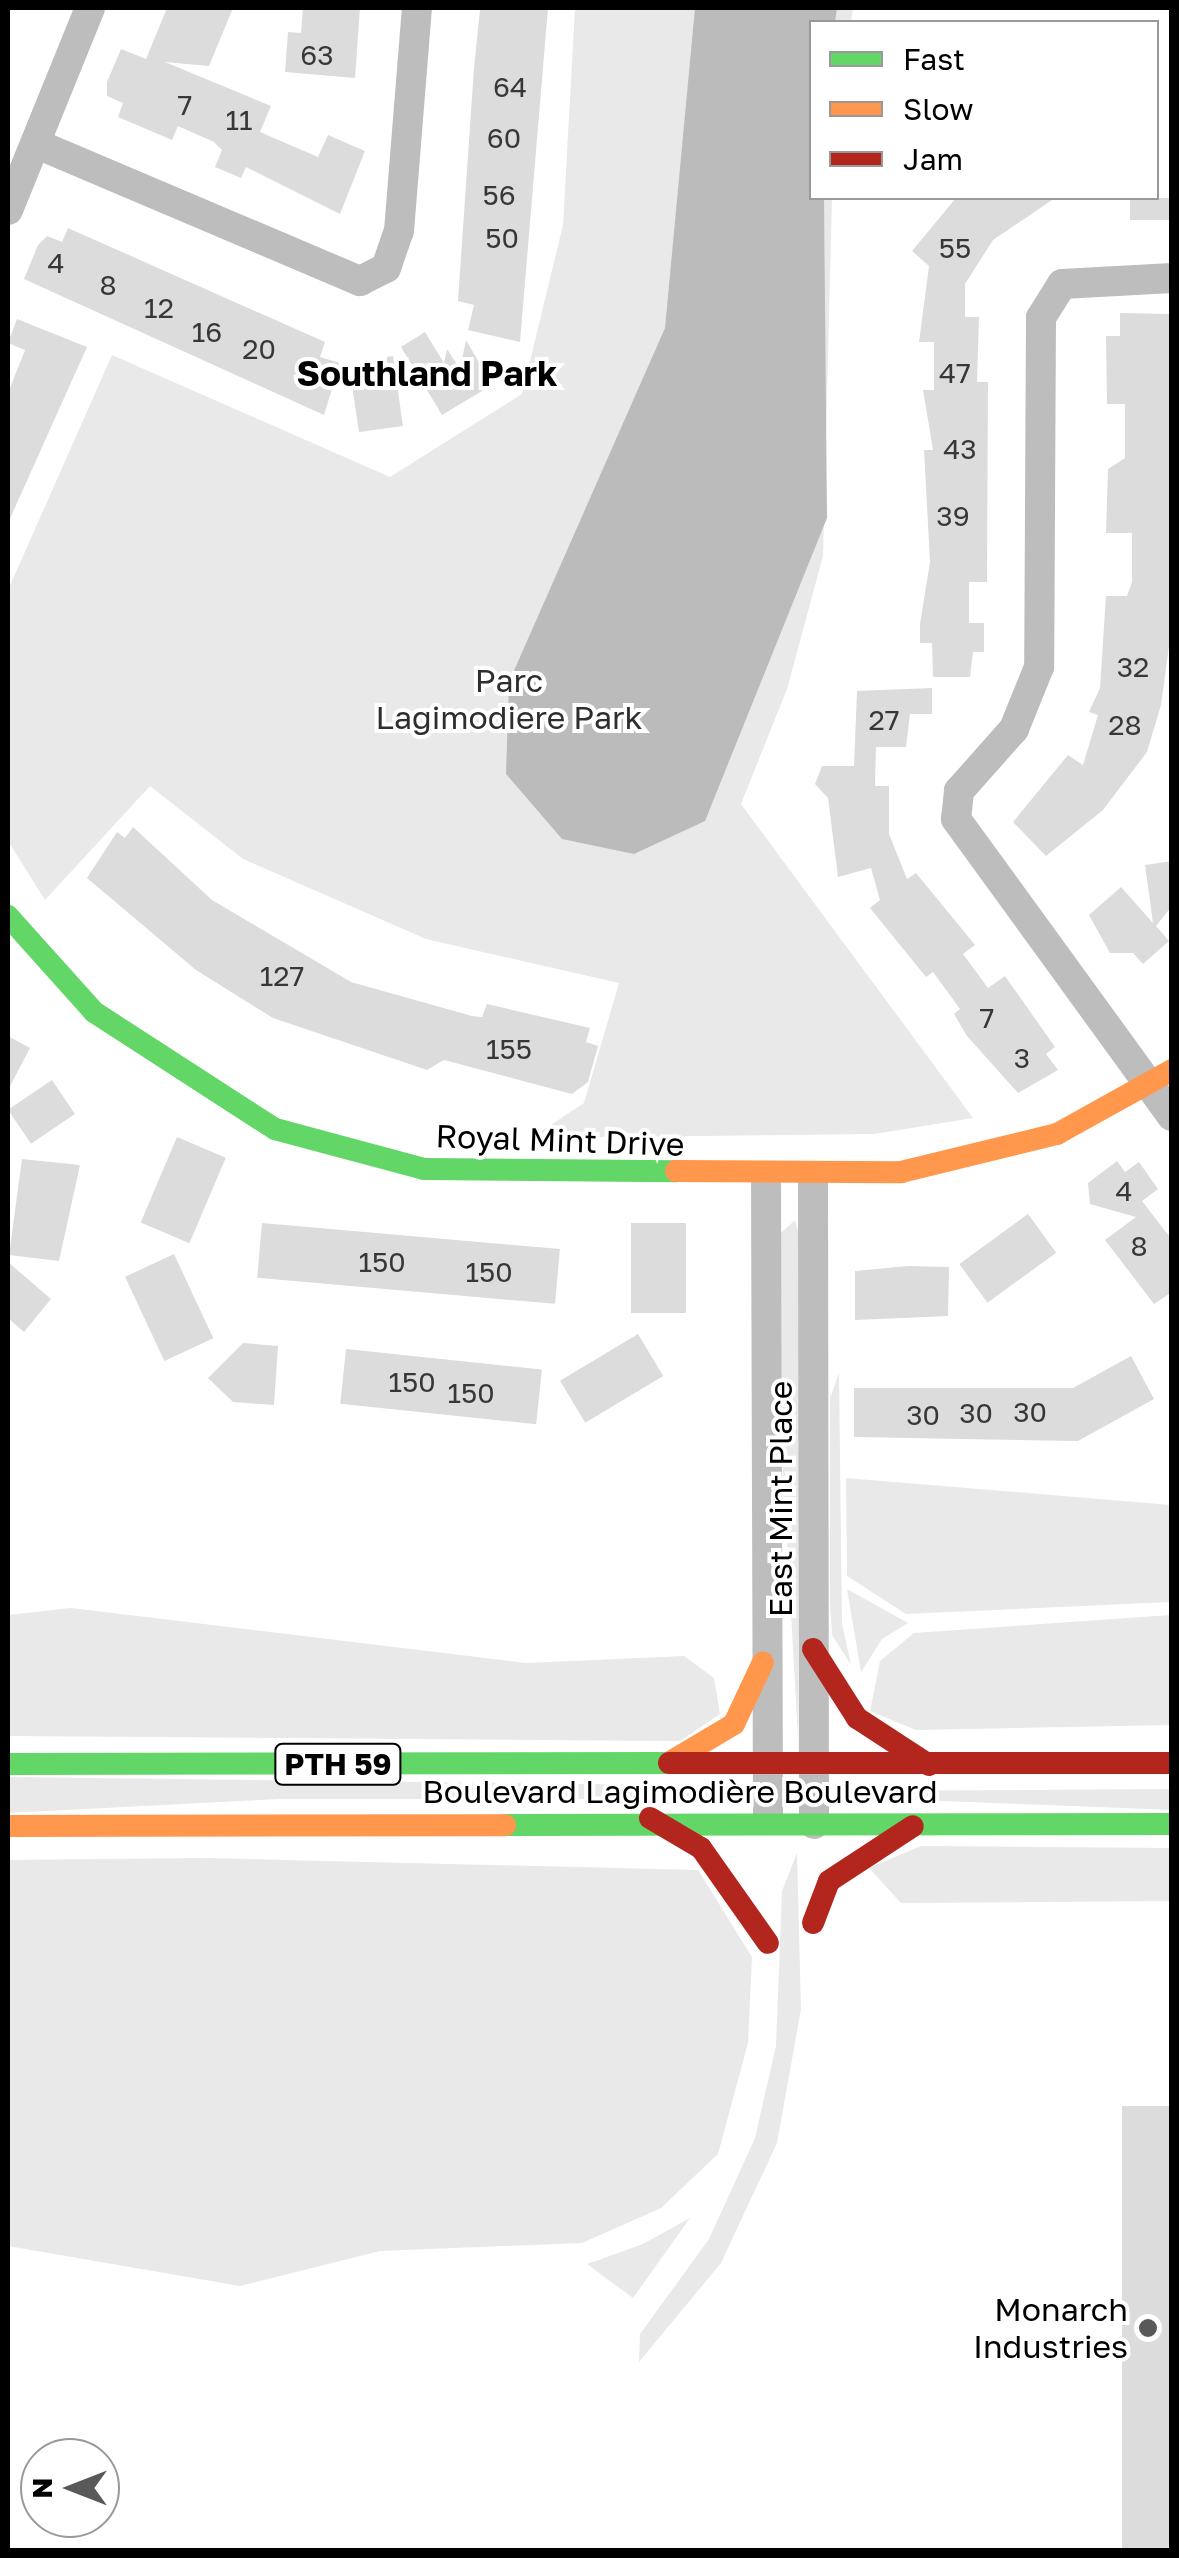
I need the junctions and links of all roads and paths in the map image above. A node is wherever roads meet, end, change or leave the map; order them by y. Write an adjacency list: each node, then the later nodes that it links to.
1 (90, 8): 3 (street)
2 (416, 8): 3 (street)
3 (36, 144): 4 (street)
4 (8, 210)
5 (1172, 278): 7 (street)
6 (8, 916): 9 (main road, Royal Mint Drive)
7 (1161, 1079): 8 (street); 10 (main road, Royal Mint Drive)
8 (1172, 1116)
9 (766, 1176): 10 (main road, Royal Mint Drive); 12 (street, East Mint Place)
10 (813, 1176): 11 (street, East Mint Place)
11 (813, 1649): 17 (street, East Mint Place); 18 (main road)
12 (763, 1662): 14 (main road); 15 (street, East Mint Place)
13 (1172, 1762): 18 (main road, Boulevard Lagimodière Boulevard / PTH 59)
14 (668, 1763): 15 (main road, Boulevard Lagimodière Boulevard / PTH 59); 16 (main road, Boulevard Lagimodière Boulevard / PTH 59)
15 (767, 1763): 17 (main road, Boulevard Lagimodière Boulevard / PTH 59); 20 (street, East Mint Place)
16 (8, 1764)
17 (814, 1765): 18 (main road, Boulevard Lagimodière Boulevard / PTH 59); 21 (street, East Mint Place)
18 (929, 1765)
19 (650, 1818): 20 (main road, Boulevard Lagimodière Boulevard / PTH 59); 24 (main road, Boulevard Lagimodière Boulevard / PTH 59); 26 (main road)
20 (768, 1820): 21 (main road, Boulevard Lagimodière Boulevard / PTH 59)
21 (814, 1824): 23 (main road, Boulevard Lagimodière Boulevard / PTH 59)
22 (1172, 1824): 23 (main road, Boulevard Lagimodière Boulevard / PTH 59)
23 (916, 1825): 25 (main road)
24 (8, 1826)
25 (812, 1924)
26 (768, 1943)

